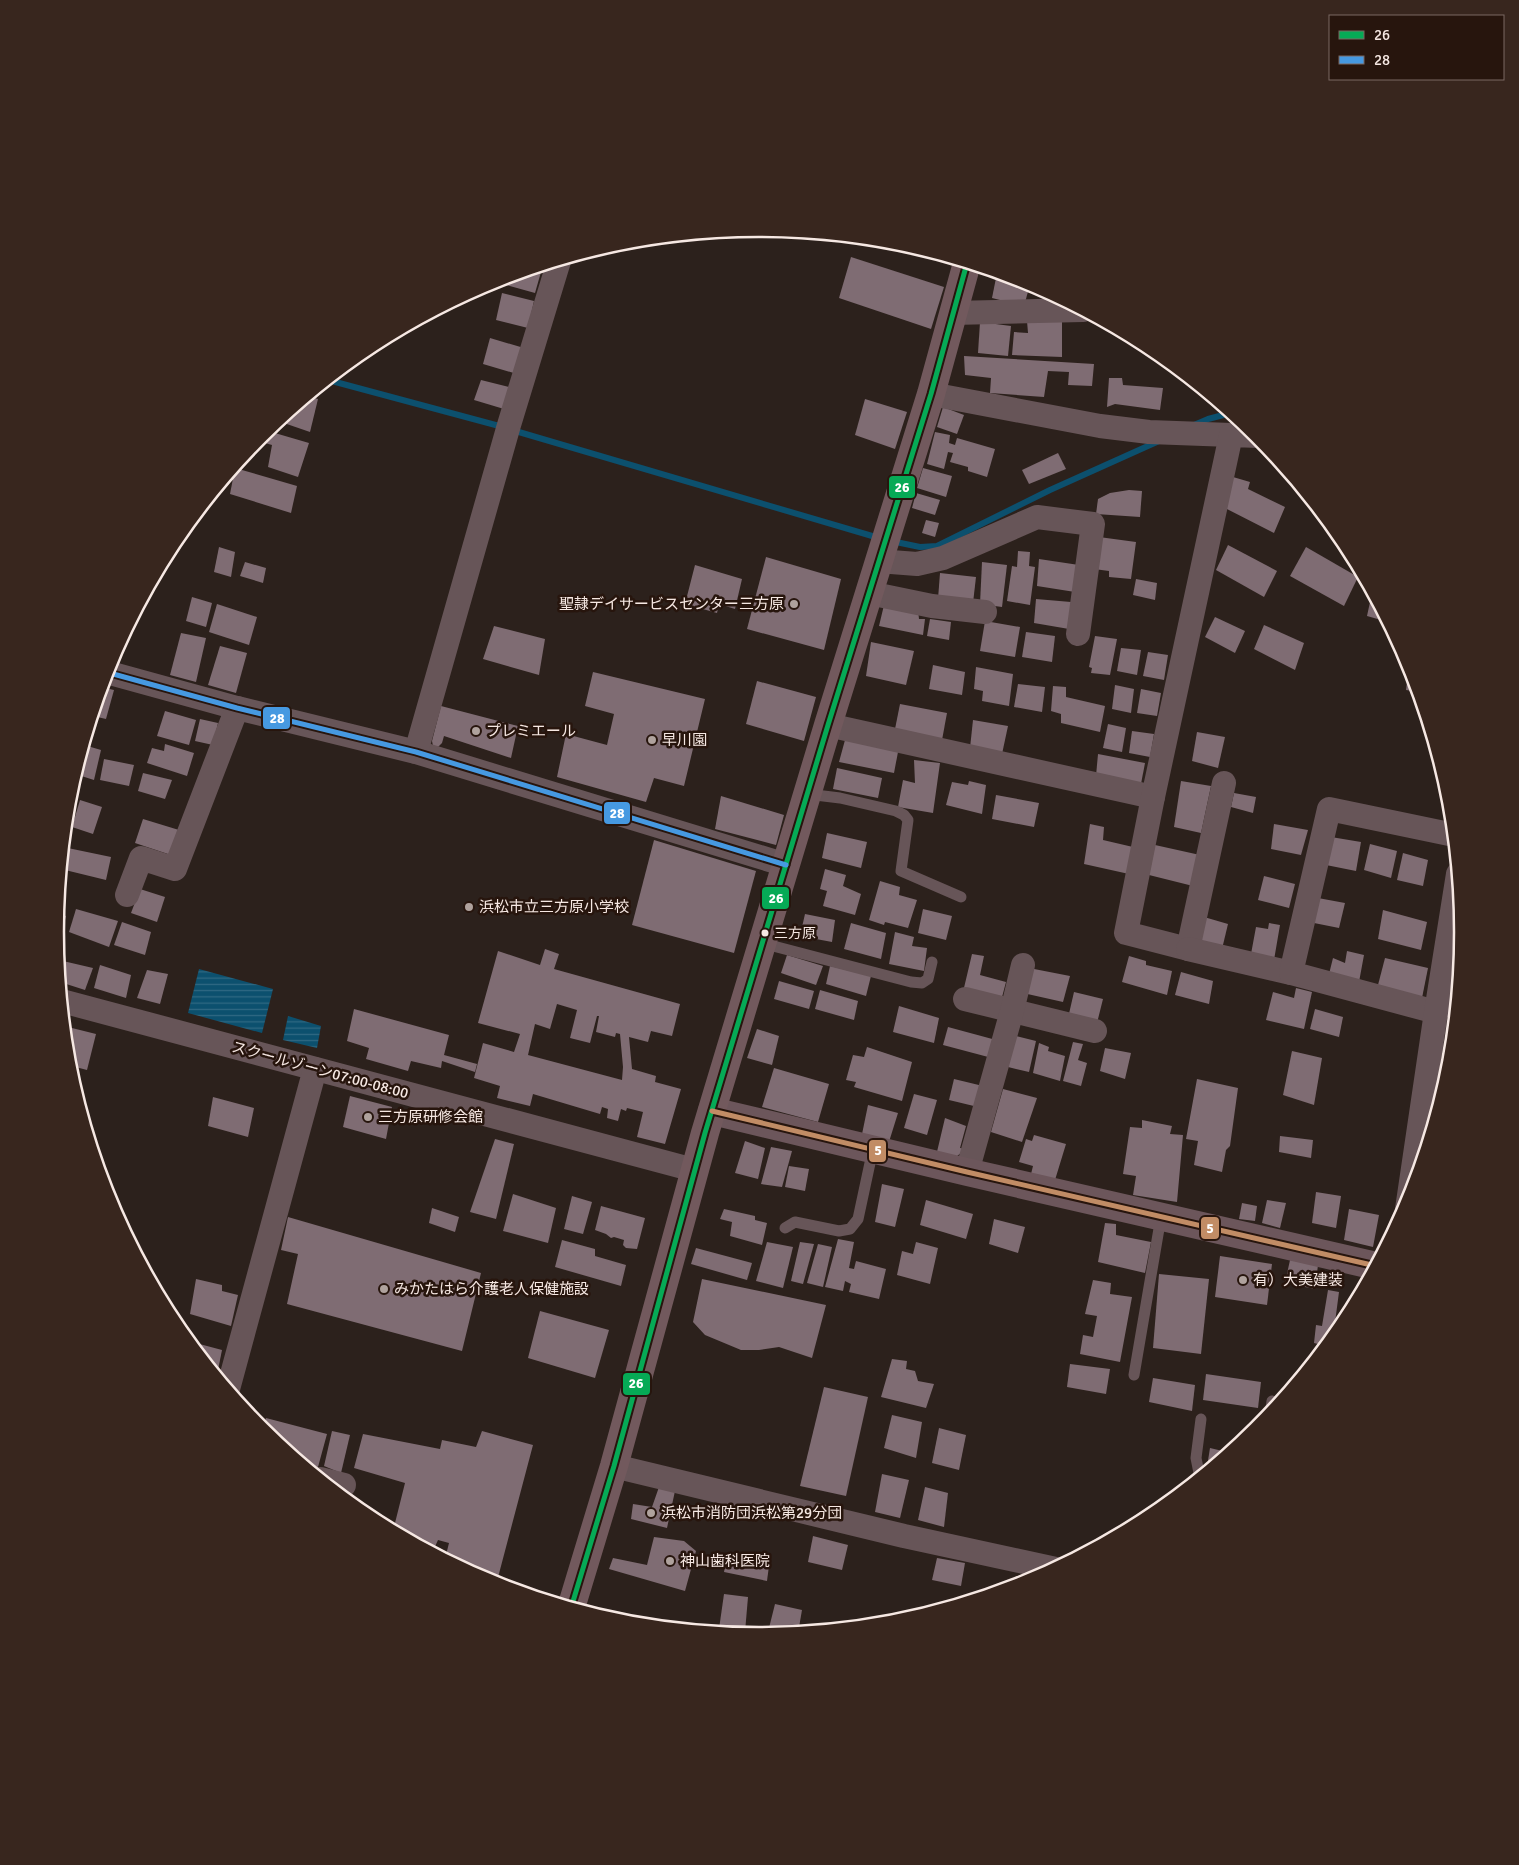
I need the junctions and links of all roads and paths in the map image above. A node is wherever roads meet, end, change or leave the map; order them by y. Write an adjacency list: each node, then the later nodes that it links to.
1 (557, 267): 15 (street)
2 (965, 268): 4 (highway)
3 (1069, 310): 4 (street)
4 (952, 313): 5 (highway)
5 (931, 394): 6 (street); 8 (highway)
6 (1231, 435): 7 (street); 18 (street)
7 (1245, 436)
8 (883, 545): 9 (highway); 11 (street)
9 (869, 592): 10 (street); 14 (highway)
10 (985, 612)
11 (1078, 634)
12 (114, 674): 13 (street)
13 (237, 708): 15 (street); 21 (street)
14 (828, 724): 17 (highway); 18 (street)
15 (416, 752): 20 (street)
16 (1224, 783): 25 (street)
17 (807, 794): 20 (highway); 22 (lane)
18 (1153, 797): 25 (street)
19 (1448, 834): 28 (street)
20 (786, 865): 24 (highway)
21 (127, 895)
22 (961, 897)
23 (1454, 898): 32 (street)
24 (762, 943): 26 (lane); 35 (highway)
25 (1188, 949): 28 (street)
26 (932, 962)
27 (1023, 965): 31 (street)
28 (1291, 973): 32 (street)
29 (965, 999): 31 (street)
30 (68, 1003): 34 (street, スクールゾーン07:00-08:00)
31 (1012, 1011): 33 (street); 39 (street)
32 (1436, 1012): 38 (street)
33 (1095, 1032)
34 (315, 1069): 37 (street, スクールゾーン07:00-08:00); 44 (street)
35 (712, 1111): 36 (main road); 37 (highway)
36 (873, 1150): 39 (main road); 41 (lane)
37 (694, 1170): 46 (highway)
38 (1413, 1170)
39 (967, 1172): 40 (main road)
40 (1161, 1217): 42 (main road); 43 (lane)
41 (784, 1228)
42 (1370, 1265)
43 (1134, 1375)
44 (228, 1380)
45 (1201, 1419): 47 (lane)
46 (614, 1466): 50 (street); 51 (highway)
47 (1199, 1471)
48 (333, 1482): 49 (street)
49 (344, 1485)
50 (1044, 1566)
51 (572, 1603)

